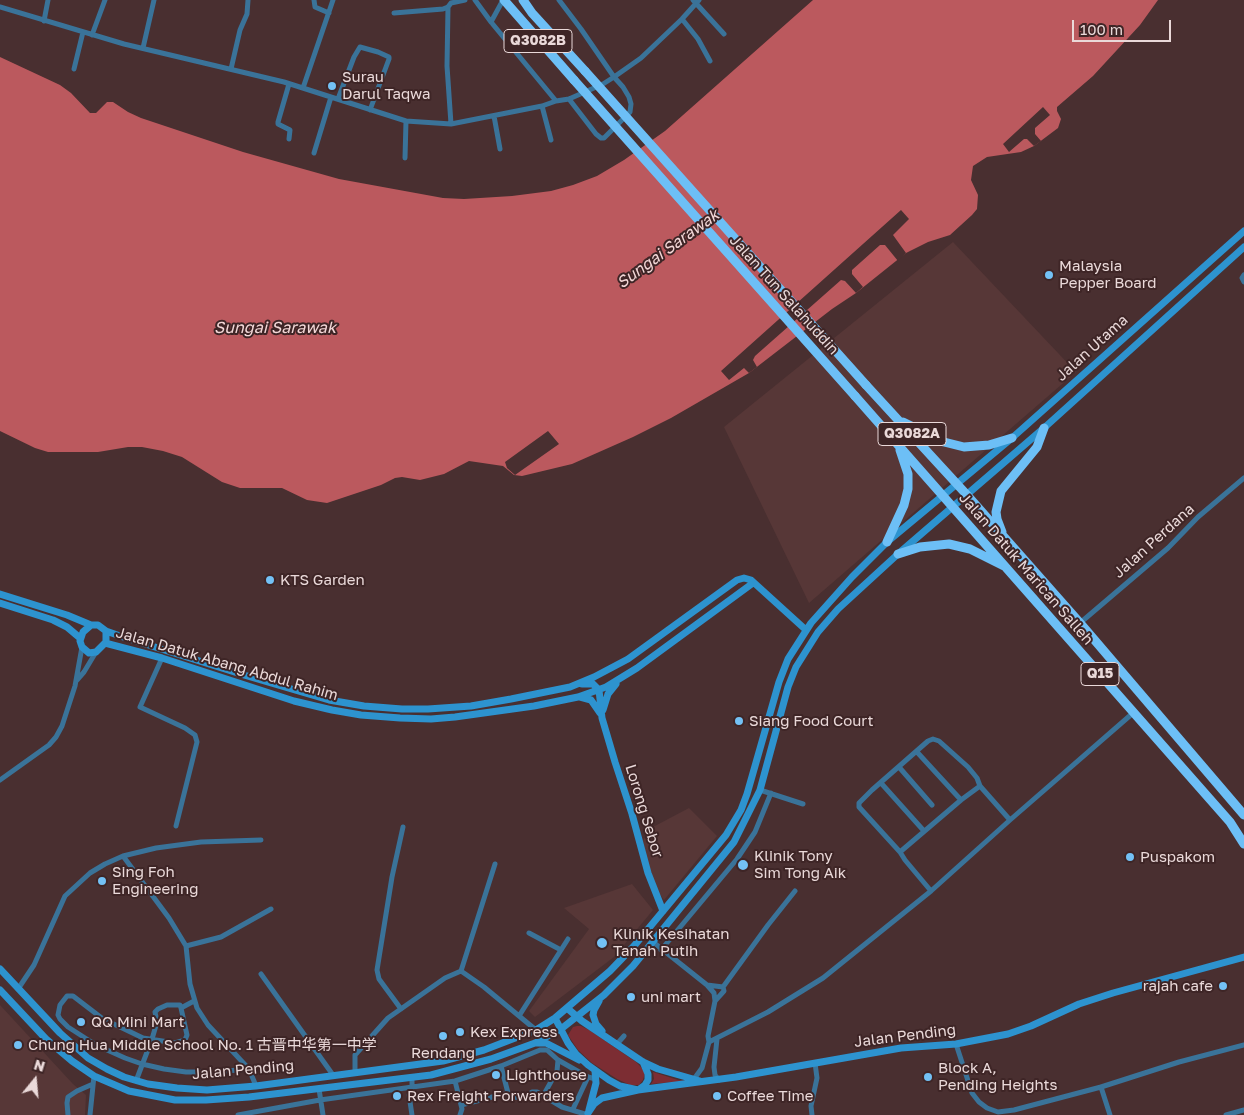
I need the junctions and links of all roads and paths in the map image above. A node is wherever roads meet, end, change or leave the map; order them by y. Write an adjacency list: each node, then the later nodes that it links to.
1 (48, 0): 18 (street)
2 (105, 0): 22 (street)
3 (154, 0): 23 (street)
4 (248, 0): 25 (street)
5 (314, 0): 15 (street)
6 (333, 0): 15 (street)
7 (465, 0): 14 (street)
8 (475, 0): 19 (street)
9 (504, 0): 19 (street); 51 (highway, Jalan Tun Salahuddin / Q3082B, bridge)
10 (522, 0): 48 (highway, Jalan Tun Salahuddin / Q3082A, bridge)
11 (559, 0): 27 (street)
12 (696, 1): 17 (street); 21 (street)
13 (0, 7): 18 (street)
14 (448, 8): 16 (street); 38 (street)
15 (329, 13): 29 (street)
16 (394, 13)
17 (682, 19): 24 (street); 27 (street)
18 (44, 21): 20 (street)
19 (491, 22): 33 (street)
20 (83, 32): 22 (street); 26 (street)
21 (724, 34)
22 (92, 35): 23 (street)
23 (144, 48): 25 (street)
24 (710, 61)
25 (231, 69): 28 (street)
26 (74, 70)
27 (614, 77): 32 (street); 32 (street)
28 (289, 84): 29 (street); 39 (street)
29 (304, 88): 30 (street)
30 (330, 97): 31 (street); 42 (street)
31 (338, 99): 35 (street); 35 (street)
32 (569, 99): 33 (street)
33 (556, 101): 34 (street)
34 (542, 106): 36 (street); 40 (street)
35 (370, 110): 37 (street)
36 (494, 116): 38 (street); 41 (street)
37 (406, 121): 38 (street); 43 (street)
38 (451, 124)
39 (288, 140)
40 (551, 140)
41 (500, 149)
42 (314, 153)
43 (406, 158)
44 (1244, 231): 50 (main road, Jalan Utama)
45 (1244, 247): 49 (main road, Jalan Utama)
46 (1244, 274): 47 (street)
47 (1244, 282)
48 (898, 420): 50 (highway); 53 (highway, Jalan Tun Salahuddin / Q3082A)
49 (1044, 428): 55 (main road, Jalan Utama); 57 (highway)
50 (1012, 438): 53 (main road, Jalan Utama)
51 (899, 447): 54 (highway, Jalan Tun Salahuddin); 58 (highway)
52 (1244, 478): 64 (street, Jalan Perdana)
53 (957, 484): 54 (main road, Jalan Utama); 55 (highway, Jalan Datuk Marican Salleh / Q15)
54 (944, 495): 56 (highway, Jalan Datuk Marican Salleh / Q15); 58 (main road, Jalan Utama)
55 (967, 495): 56 (main road, Jalan Utama); 57 (highway, Jalan Datuk Marican Salleh / Q15)
56 (954, 506): 59 (main road, Jalan Utama); 60 (highway, Jalan Datuk Marican Salleh / Q15)
57 (1006, 540): 64 (highway, Jalan Datuk Marican Salleh / Q15)
58 (887, 542): 66 (main road, Jalan Utama)
59 (898, 554): 60 (highway); 85 (main road, Jalan Utama)
60 (1008, 568): 78 (highway, Jalan Datuk Marican Salleh / Q15)
61 (754, 583): 66 (main road); 73 (main road, Jalan Datuk Abang Abdul Rahim); 75 (main road, Jalan Datuk Abang Abdul Rahim)
62 (0, 594): 65 (main road)
63 (0, 603): 68 (main road)
64 (1080, 623): 90 (highway, Jalan Datuk Marican Salleh / Q15)
65 (90, 625): 67 (main road); 68 (main road)
66 (806, 630): 103 (main road, Jalan Utama)
67 (106, 631): 69 (main road); 75 (main road, Jalan Datuk Abang Abdul Rahim)
68 (80, 638): 70 (main road)
69 (105, 643): 71 (main road); 72 (main road, Jalan Datuk Abang Abdul Rahim)
70 (82, 647): 71 (main road); 74 (street)
71 (96, 652): 74 (street)
72 (162, 658): 77 (main road, Jalan Datuk Abang Abdul Rahim); 92 (street)
73 (620, 679): 76 (main road, Jalan Datuk Abang Abdul Rahim); 79 (main road)
74 (76, 681): 82 (street)
75 (576, 684): 76 (main road)
76 (599, 690): 77 (main road, Jalan Datuk Abang Abdul Rahim); 79 (main road)
77 (578, 697): 79 (main road)
78 (1133, 714): 91 (street); 96 (highway, Jalan Datuk Marican Salleh / Q15)
79 (602, 718): 103 (main road, Lorong Sebor)
80 (917, 752): 81 (street); 84 (street); 87 (street)
81 (899, 768): 83 (street); 89 (street)
82 (0, 780)
83 (881, 783): 94 (street); 97 (street)
84 (980, 786): 87 (street); 91 (street)
85 (760, 790): 86 (street); 106 (main road, Jalan Utama)
86 (771, 793): 88 (street); 109 (street)
87 (961, 800): 94 (street)
88 (803, 804)
89 (932, 805)
90 (1244, 815)
91 (1010, 820): 101 (street)
92 (176, 826)
93 (403, 827): 123 (street)
94 (924, 831): 97 (street)
95 (261, 840): 98 (street)
96 (1244, 844)
97 (900, 852): 101 (street)
98 (123, 856): 107 (street); 116 (street)
99 (495, 864): 112 (street)
100 (795, 891): 115 (street)
101 (931, 891): 134 (street)
102 (271, 909): 107 (street)
103 (663, 910): 122 (main road, Jalan Utama)
104 (529, 933): 108 (street)
105 (568, 939): 108 (street)
106 (653, 942): 109 (street); 118 (main road, Jalan Utama)
107 (186, 946): 119 (street)
108 (561, 950): 124 (street)
109 (661, 950): 114 (street)
110 (1244, 957): 138 (main road, Jalan Pending)
111 (0, 969): 116 (main road, Jalan Pending)
112 (461, 971): 123 (street); 124 (street)
113 (261, 974): 150 (street)
114 (707, 985): 115 (street); 120 (street)
115 (723, 987): 120 (street)
116 (18, 989): 128 (main road, Jalan Pending)
117 (0, 992): 151 (main road, Jalan Pending)
118 (604, 995): 125 (main road); 132 (main road)
119 (194, 1001): 121 (street); 147 (street)
120 (716, 1001): 135 (street)
121 (181, 1008): 133 (street); 133 (street)
122 (567, 1008): 125 (main road, Jalan Pending); 126 (main road, Jalan Pending)
123 (401, 1009): 149 (street)
124 (519, 1016): 130 (street)
125 (576, 1016): 129 (main road, Jalan Pending); 132 (main road, Jalan Pending)
126 (554, 1018): 129 (main road); 130 (main road, Jalan Pending)
127 (64, 1023): 128 (street); 133 (street); 144 (street)
128 (56, 1029): 155 (main road, Jalan Pending)
129 (561, 1029): 136 (main road, Jalan Pending); 146 (main road)
130 (536, 1030): 149 (main road, Jalan Pending)
131 (624, 1036): 137 (street)
132 (607, 1037): 137 (main road, Jalan Pending)
133 (152, 1039): 144 (street)
134 (717, 1039): 135 (street); 157 (street)
135 (709, 1042): 154 (street)
136 (535, 1043): 140 (main road, Jalan Pending); 146 (main road)
137 (616, 1044): 142 (main road, Jalan Pending)
138 (956, 1044): 143 (main road, Jalan Pending); 161 (street)
139 (1244, 1046): 161 (street)
140 (502, 1055): 145 (street); 148 (main road, Jalan Pending)
141 (558, 1060): 145 (street); 152 (street); 166 (street)
142 (643, 1062): 154 (main road, Jalan Pending); 164 (main road)
143 (815, 1063): 157 (main road, Jalan Pending); 180 (street)
144 (142, 1064): 147 (street); 155 (street)
145 (504, 1065): 156 (street); 165 (street)
146 (588, 1065): 152 (main road)
147 (249, 1069): 160 (street)
148 (458, 1069): 153 (main road, Jalan Pending); 156 (street)
149 (355, 1072): 150 (main road, Jalan Pending)
150 (333, 1075): 160 (main road, Jalan Pending)
151 (94, 1076): 159 (street); 163 (main road, Jalan Pending)
152 (593, 1076): 164 (main road); 170 (street); 172 (main road)
153 (412, 1078): 162 (street); 163 (main road, Jalan Pending)
154 (694, 1079): 158 (main road, Jalan Pending)
155 (136, 1080): 160 (main road, Jalan Pending)
156 (458, 1080): 162 (street); 168 (street)
157 (719, 1080): 158 (main road, Jalan Pending)
158 (706, 1082): 164 (main road)
159 (93, 1084): 173 (street); 174 (street)
160 (256, 1086)
161 (1101, 1087): 181 (street)
162 (412, 1088): 167 (street); 178 (street)
163 (319, 1089): 167 (street)
164 (638, 1090): 172 (main road)
165 (508, 1093): 166 (street); 168 (street)
166 (543, 1096): 170 (street)
167 (320, 1100): 169 (street); 177 (street)
168 (461, 1105): 179 (street)
169 (277, 1109): 175 (street); 176 (street)
170 (573, 1109): 172 (street)
171 (1244, 1110): 182 (street)
172 (588, 1114)
173 (68, 1115)
174 (90, 1115)
175 (238, 1115)
176 (277, 1115)
177 (323, 1115)
178 (412, 1115)
179 (460, 1115)
180 (812, 1115)
181 (1110, 1115)
182 (1226, 1115)

